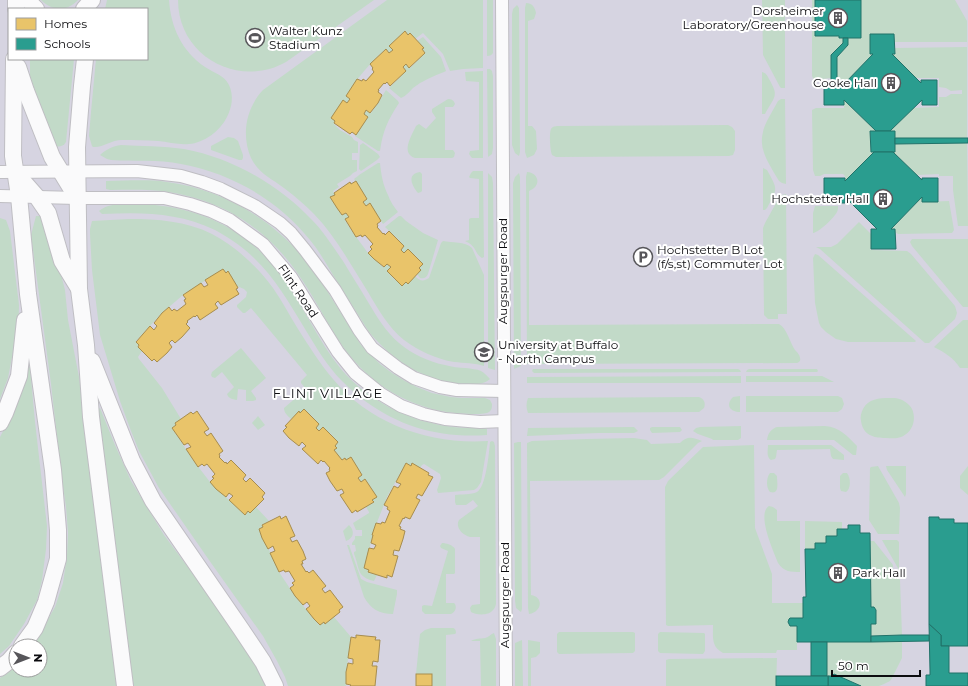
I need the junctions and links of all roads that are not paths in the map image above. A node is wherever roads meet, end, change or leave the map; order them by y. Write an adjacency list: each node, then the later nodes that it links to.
1 (92, 0): 3 (main road)
2 (502, 0): 17 (street, Augspurger Road)
3 (85, 8)
4 (15, 60): 8 (main road)
5 (15, 60): 7 (main road)
6 (85, 60): 9 (main road)
7 (8, 172): 8 (street); 11 (main road); 12 (main road)
8 (61, 172): 9 (street); 13 (main road)
9 (77, 172): 13 (main road); 17 (street)
10 (0, 196): 11 (street, Flint Road)
11 (18, 196): 12 (street, Flint Road); 15 (main road)
12 (38, 197): 13 (street, Flint Road); 14 (main road)
13 (77, 198): 14 (main road); 18 (street, Flint Road)
14 (79, 289): 16 (main road)
15 (28, 294): 19 (main road); 20 (main road)
16 (86, 345): 23 (main road); 24 (main road)
17 (504, 391): 18 (street, Augspurger Road)
18 (504, 421): 25 (street, Augspurger Road)
19 (0, 423)
20 (28, 638)
21 (8, 662): 22 (main road)
22 (0, 668)
23 (125, 686)
24 (275, 686)
25 (506, 686)

